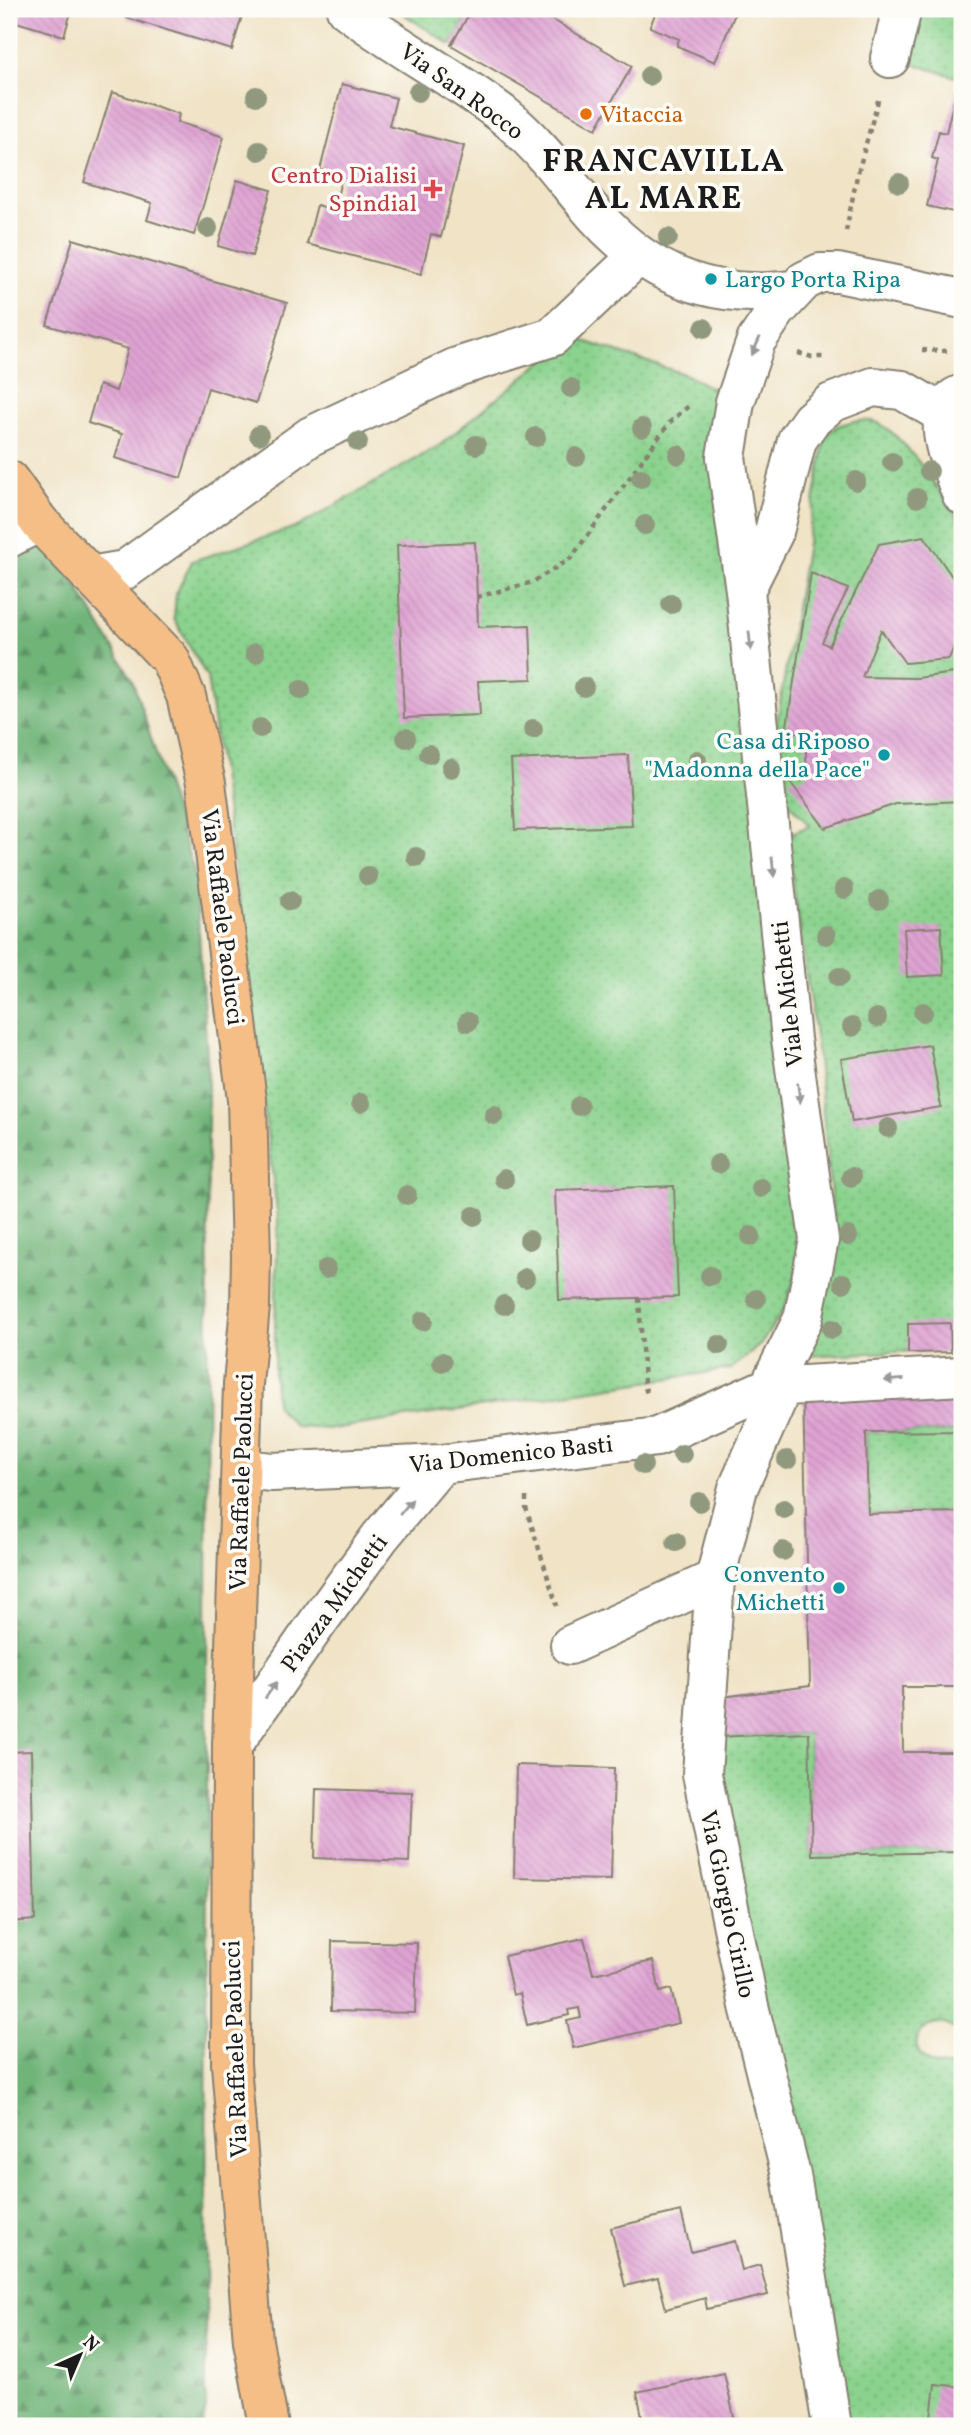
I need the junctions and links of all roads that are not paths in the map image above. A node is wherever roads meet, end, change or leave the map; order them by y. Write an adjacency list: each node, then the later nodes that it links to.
1 (346, 9): 4 (street, Via San Rocco)
2 (902, 9): 3 (street)
3 (890, 58)
4 (638, 256): 5 (street, Via San Rocco); 11 (street)
5 (794, 290): 6 (street); 12 (street, Viale Michetti, one-way to 12)
6 (962, 299)
7 (956, 411): 9 (street); 12 (street)
8 (9, 480): 10 (main road)
9 (962, 495)
10 (24, 530): 11 (main road)
11 (90, 576): 16 (main road, Via Raffaele Paolucci)
12 (745, 590): 14 (street, Viale Michetti, one-way to 14)
13 (962, 1376): 14 (street, one-way to 14)
14 (769, 1387): 15 (street, Via Domenico Basti); 17 (street, Via Giorgio Cirillo)
15 (441, 1464): 16 (street, Via Domenico Basti); 19 (street, Piazza Michetti, one-way to 15)
16 (242, 1469): 19 (main road, Via Raffaele Paolucci)
17 (715, 1578): 18 (street); 21 (street, Via Giorgio Cirillo)
18 (569, 1644)
19 (232, 1746): 20 (main road, Via Raffaele Paolucci)
20 (269, 2426)
21 (832, 2426)

